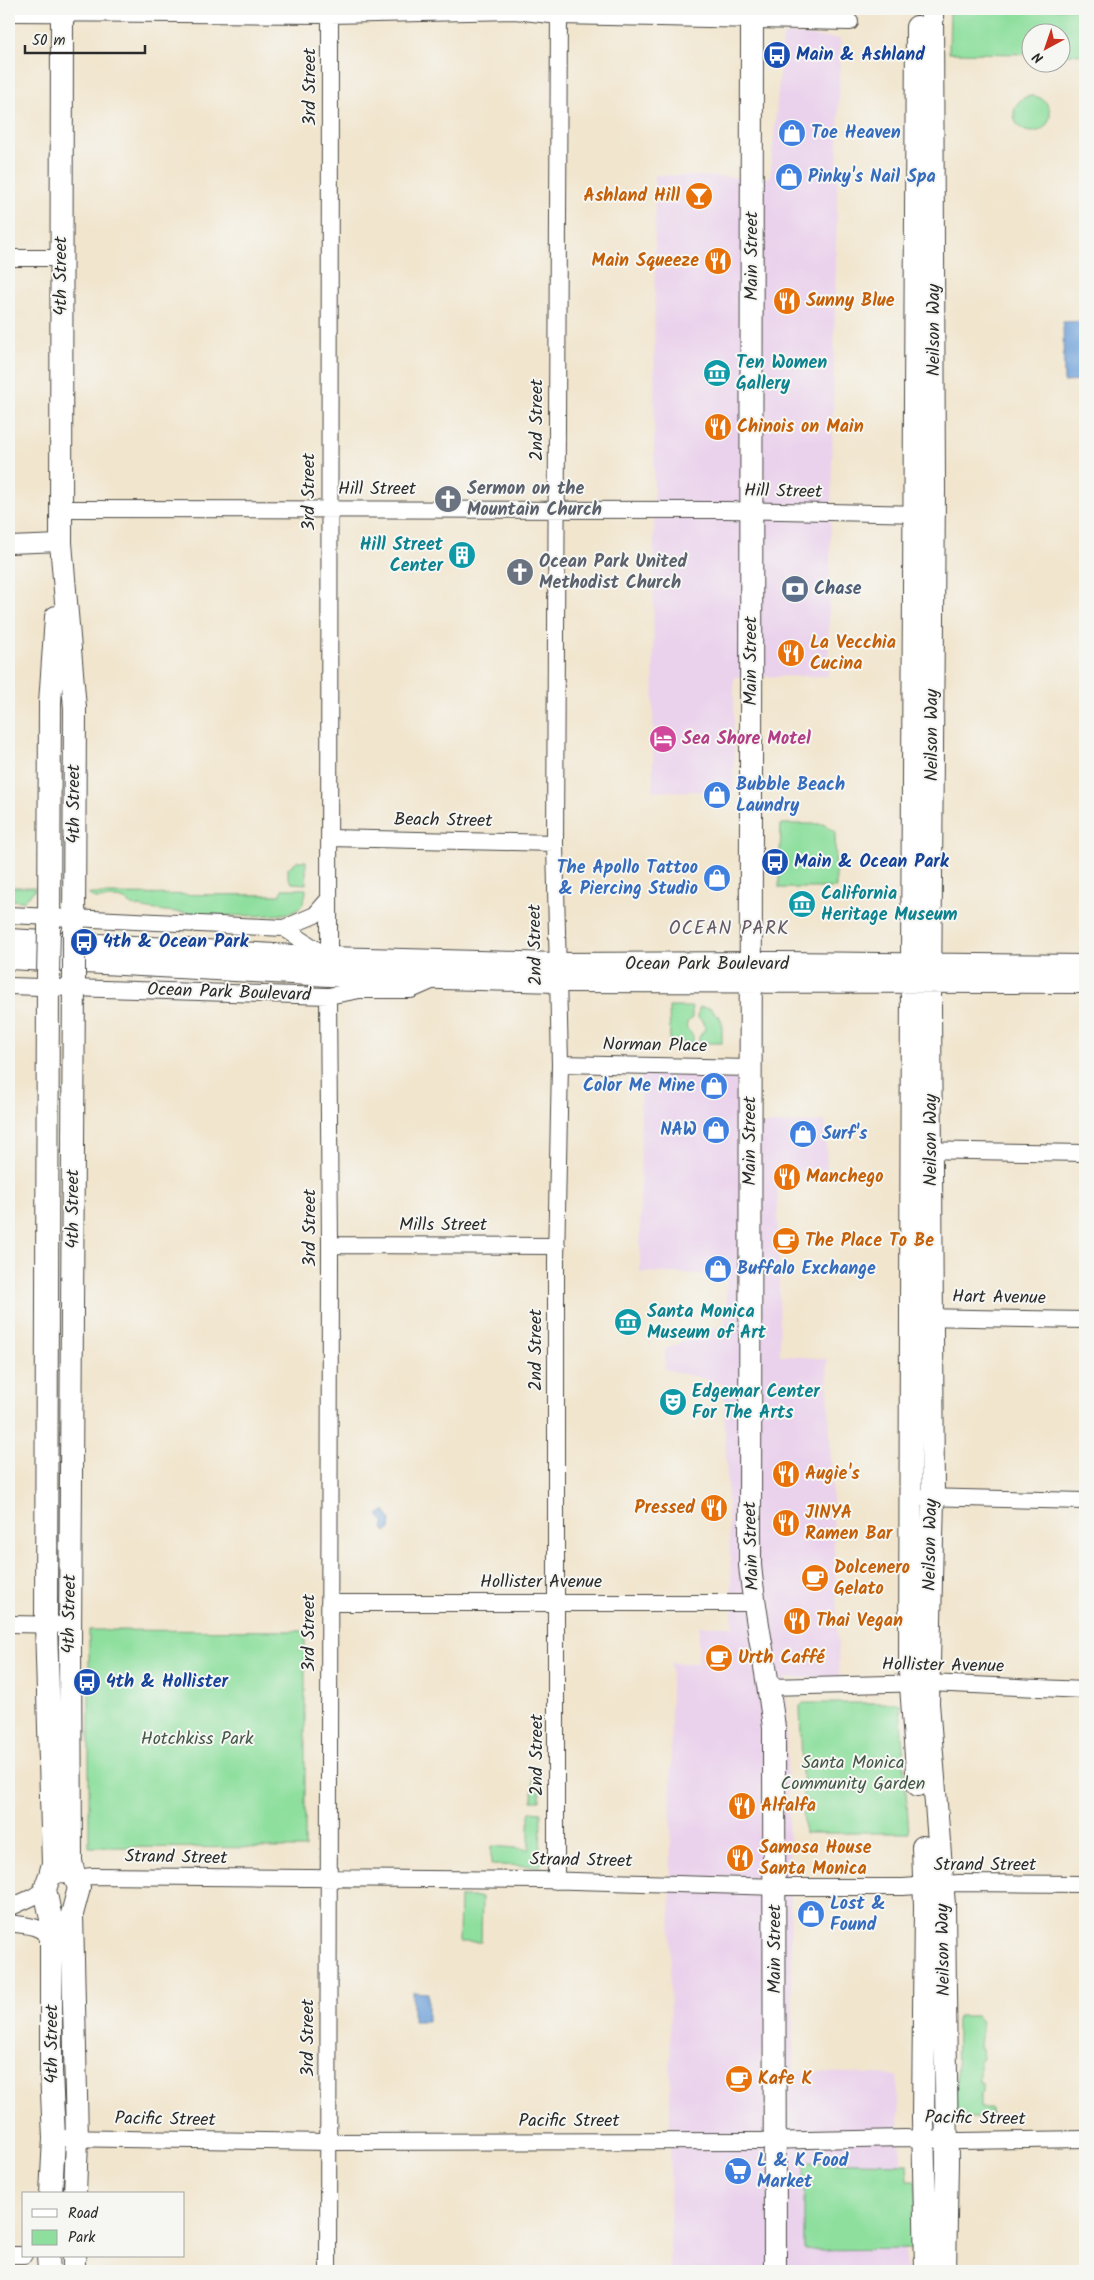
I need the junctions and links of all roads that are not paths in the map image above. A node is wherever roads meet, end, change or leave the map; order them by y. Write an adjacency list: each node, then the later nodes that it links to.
1 (917, 9): 15 (street, Neilson Way)
2 (932, 9): 15 (street, Neilson Way)
3 (62, 11): 4 (street); 6 (street); 10 (street, 4th Street)
4 (330, 12): 5 (street); 12 (street, 3rd Street)
5 (559, 12): 7 (street); 13 (street, 2nd Street)
6 (9, 13)
7 (752, 14): 8 (street); 14 (street, Main Street)
8 (850, 22)
9 (9, 258): 10 (street)
10 (61, 258): 11 (street, 4th Street)
11 (61, 509): 12 (street, Hill Street); 16 (street, 4th Street)
12 (329, 509): 13 (street, Hill Street); 18 (street, 3rd Street)
13 (556, 510): 14 (street, Hill Street); 19 (street, 2nd Street)
14 (751, 511): 15 (street, Hill Street); 28 (street, Main Street)
15 (924, 514): 30 (street, Neilson Way)
16 (61, 543): 17 (street); 22 (street, 4th Street); 23 (street, 4th Street)
17 (9, 545)
18 (329, 838): 19 (street, Beach Street); 20 (street, 3rd Street)
19 (556, 843): 29 (street, 2nd Street)
20 (328, 900): 24 (street); 31 (street, 3rd Street)
21 (9, 916): 22 (street)
22 (49, 924): 23 (street); 32 (street, 4th Street, bridge)
23 (74, 926): 24 (street); 34 (street, 4th Street, bridge)
24 (284, 928): 31 (street)
25 (9, 940): 31 (street, Ocean Park Boulevard)
26 (9, 958): 31 (street, Ocean Park Boulevard)
27 (1085, 966): 30 (street, Ocean Park Boulevard)
28 (752, 972): 29 (street, Ocean Park Boulevard); 30 (street, Ocean Park Boulevard); 37 (street, Main Street)
29 (556, 973): 31 (street, Ocean Park Boulevard); 31 (street, Ocean Park Boulevard); 36 (street, 2nd Street)
30 (921, 974): 33 (street, Ocean Park Boulevard); 38 (street, Neilson Way)
31 (329, 976): 34 (street, Ocean Park Boulevard); 40 (street, 3rd Street)
32 (48, 980): 34 (street, Ocean Park Boulevard); 35 (street, Ocean Park Boulevard); 50 (street, 4th Street)
33 (1085, 982)
34 (74, 983): 51 (street, 4th Street)
35 (9, 986)
36 (560, 1064): 37 (street, Norman Place); 41 (street, 2nd Street)
37 (750, 1068): 48 (street, Main Street)
38 (922, 1150): 39 (street); 42 (street, Neilson Way)
39 (1085, 1153)
40 (330, 1245): 41 (street, Mills Street); 47 (street, 3rd Street)
41 (557, 1246): 46 (street, 2nd Street)
42 (921, 1317): 43 (street, Hart Avenue); 44 (street, Neilson Way)
43 (1085, 1320)
44 (922, 1497): 45 (street); 52 (street, Neilson Way)
45 (1085, 1501)
46 (556, 1602): 47 (street, Hollister Avenue); 48 (street, Hollister Avenue); 56 (street, 2nd Street)
47 (329, 1603): 55 (street, 3rd Street)
48 (754, 1603): 53 (street, Main Street)
49 (9, 1624): 50 (street)
50 (46, 1624): 51 (street); 60 (street, 4th Street)
51 (70, 1625): 57 (street, 4th Street)
52 (919, 1683): 53 (street, Hollister Avenue); 54 (street, Hollister Avenue); 59 (street, Neilson Way)
53 (769, 1688): 61 (street, Main Street)
54 (1085, 1690)
55 (329, 1880): 56 (street, Strand Street); 57 (street, Strand Street); 70 (street, 3rd Street)
56 (556, 1881): 61 (street, Strand Street)
57 (75, 1884): 60 (street); 60 (street); 66 (street, 4th Street)
58 (1085, 1884): 59 (street, Strand Street)
59 (933, 1885): 61 (street, Strand Street); 68 (street, Neilson Way)
60 (47, 1886): 62 (street); 64 (street, 4th Street)
61 (775, 1887): 69 (street, Main Street)
62 (9, 1908)
63 (9, 1923): 64 (street)
64 (52, 1944): 65 (street, 4th Street)
65 (54, 2138): 66 (street, Pacific Street); 71 (street, 4th Street)
66 (77, 2139): 70 (street, Pacific Street); 72 (street, 4th Street)
67 (1085, 2139): 68 (street, Pacific Street)
68 (934, 2140): 69 (street, Pacific Street); 81 (street, Neilson Way); 82 (street, Neilson Way)
69 (775, 2141): 70 (street, Pacific Street); 80 (street, Main Street)
70 (328, 2142): 79 (street, 3rd Street)
71 (51, 2192)
72 (76, 2192)
73 (9, 2255): 74 (street)
74 (22, 2255)
75 (48, 2258): 77 (street)
76 (74, 2258): 78 (street)
77 (49, 2271)
78 (74, 2271)
79 (328, 2271)
80 (775, 2271)
81 (926, 2271)
82 (945, 2271)

